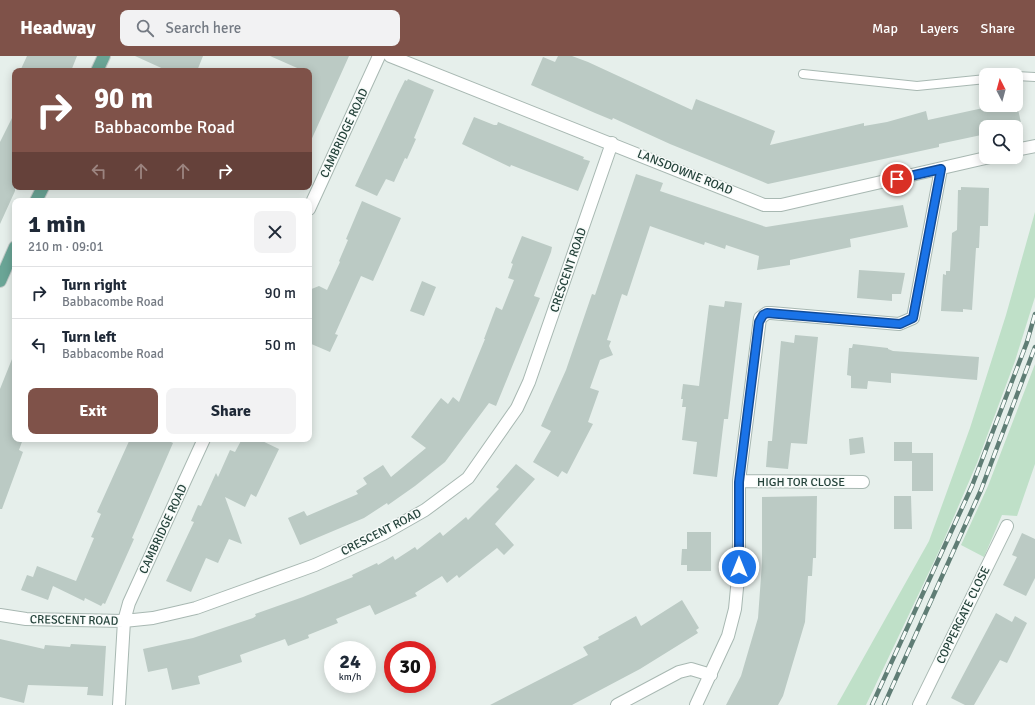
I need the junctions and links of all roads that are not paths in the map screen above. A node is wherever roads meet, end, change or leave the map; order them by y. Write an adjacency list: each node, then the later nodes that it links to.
1 (104, 56): 4 (main road)
2 (379, 56): 14 (street, CAMBRIDGE ROAD)
3 (390, 56): 9 (street, LANSDOWNE ROAD)
4 (98, 68)
5 (803, 74): 8 (lane)
6 (1023, 76): 7 (lane)
7 (1035, 77)
8 (979, 80)
9 (612, 143): 13 (street, LANSDOWNE ROAD); 22 (street, CRESCENT ROAD)
10 (1035, 146): 11 (street)
11 (1023, 149)
12 (979, 160): 13 (street, LANSDOWNE ROAD)
13 (941, 169): 18 (street)
14 (312, 202)
15 (12, 254): 16 (main road)
16 (0, 281)
17 (203, 442): 22 (street, CAMBRIDGE ROAD)
18 (739, 482): 19 (street, HIGH TOR CLOSE); 23 (street)
19 (863, 482)
20 (1006, 526): 27 (street, COPPERGATE CLOSE)
21 (0, 615): 22 (street, CRESCENT ROAD)
22 (124, 621): 24 (street, CAMBRIDGE ROAD)
23 (711, 675): 25 (street); 26 (street)
24 (120, 705)
25 (617, 705)
26 (696, 705)
27 (919, 705)

